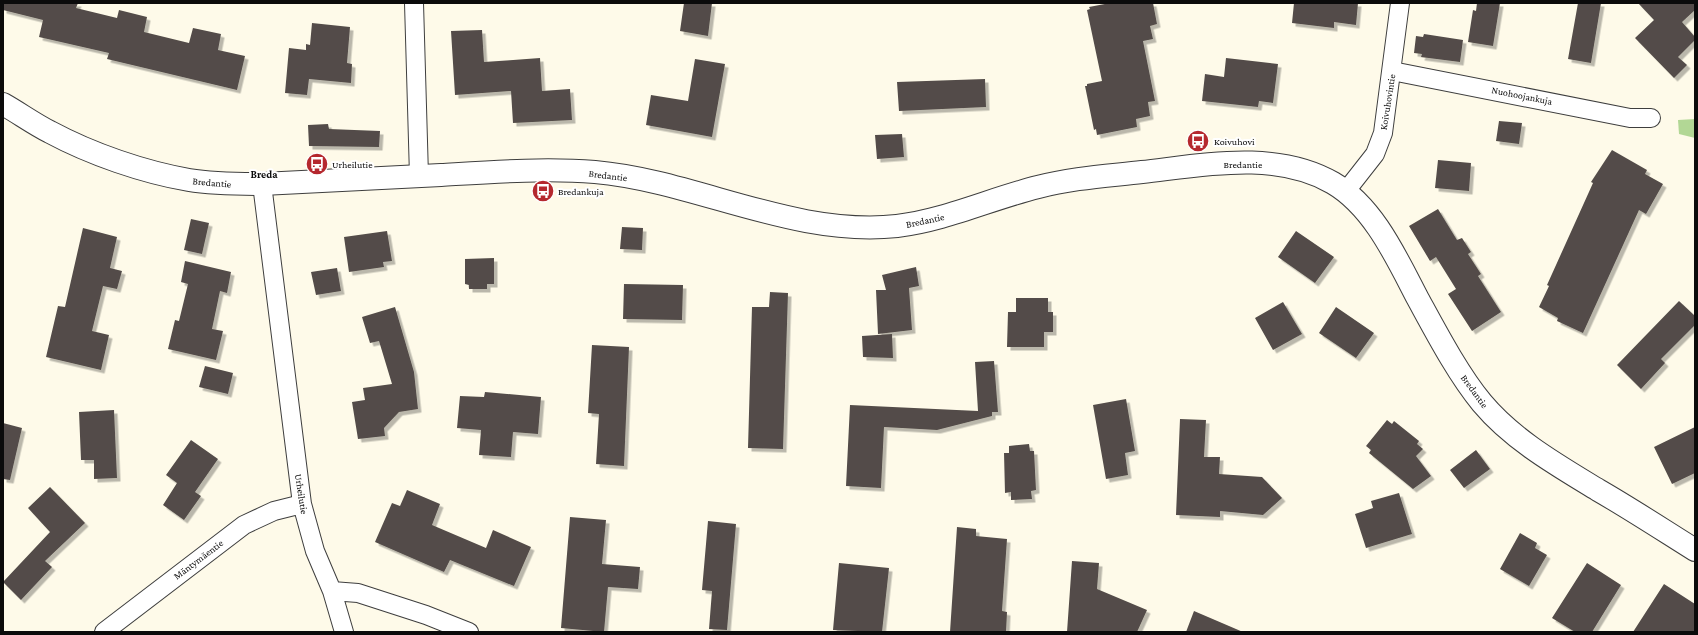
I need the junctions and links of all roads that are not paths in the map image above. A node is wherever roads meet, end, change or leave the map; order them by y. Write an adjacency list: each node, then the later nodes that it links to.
1 (414, 3): 6 (street)
2 (1400, 3): 3 (street, Koivuhovintie)
3 (1392, 70): 5 (street, Nuohoojankuja); 8 (street, Koivuhovintie)
4 (3, 104): 7 (street, Bredantie)
5 (1651, 118)
6 (419, 176): 7 (street, Bredantie); 8 (street, Bredantie)
7 (262, 184): 9 (street, Urheilutie)
8 (1346, 191): 10 (street, Bredantie)
9 (302, 504): 11 (street, Urheilutie); 12 (street, Mäntymäentie)
10 (1695, 550)
11 (332, 591): 13 (street, Urheilutie); 14 (street)
12 (104, 632)
13 (344, 632)
14 (470, 632)

